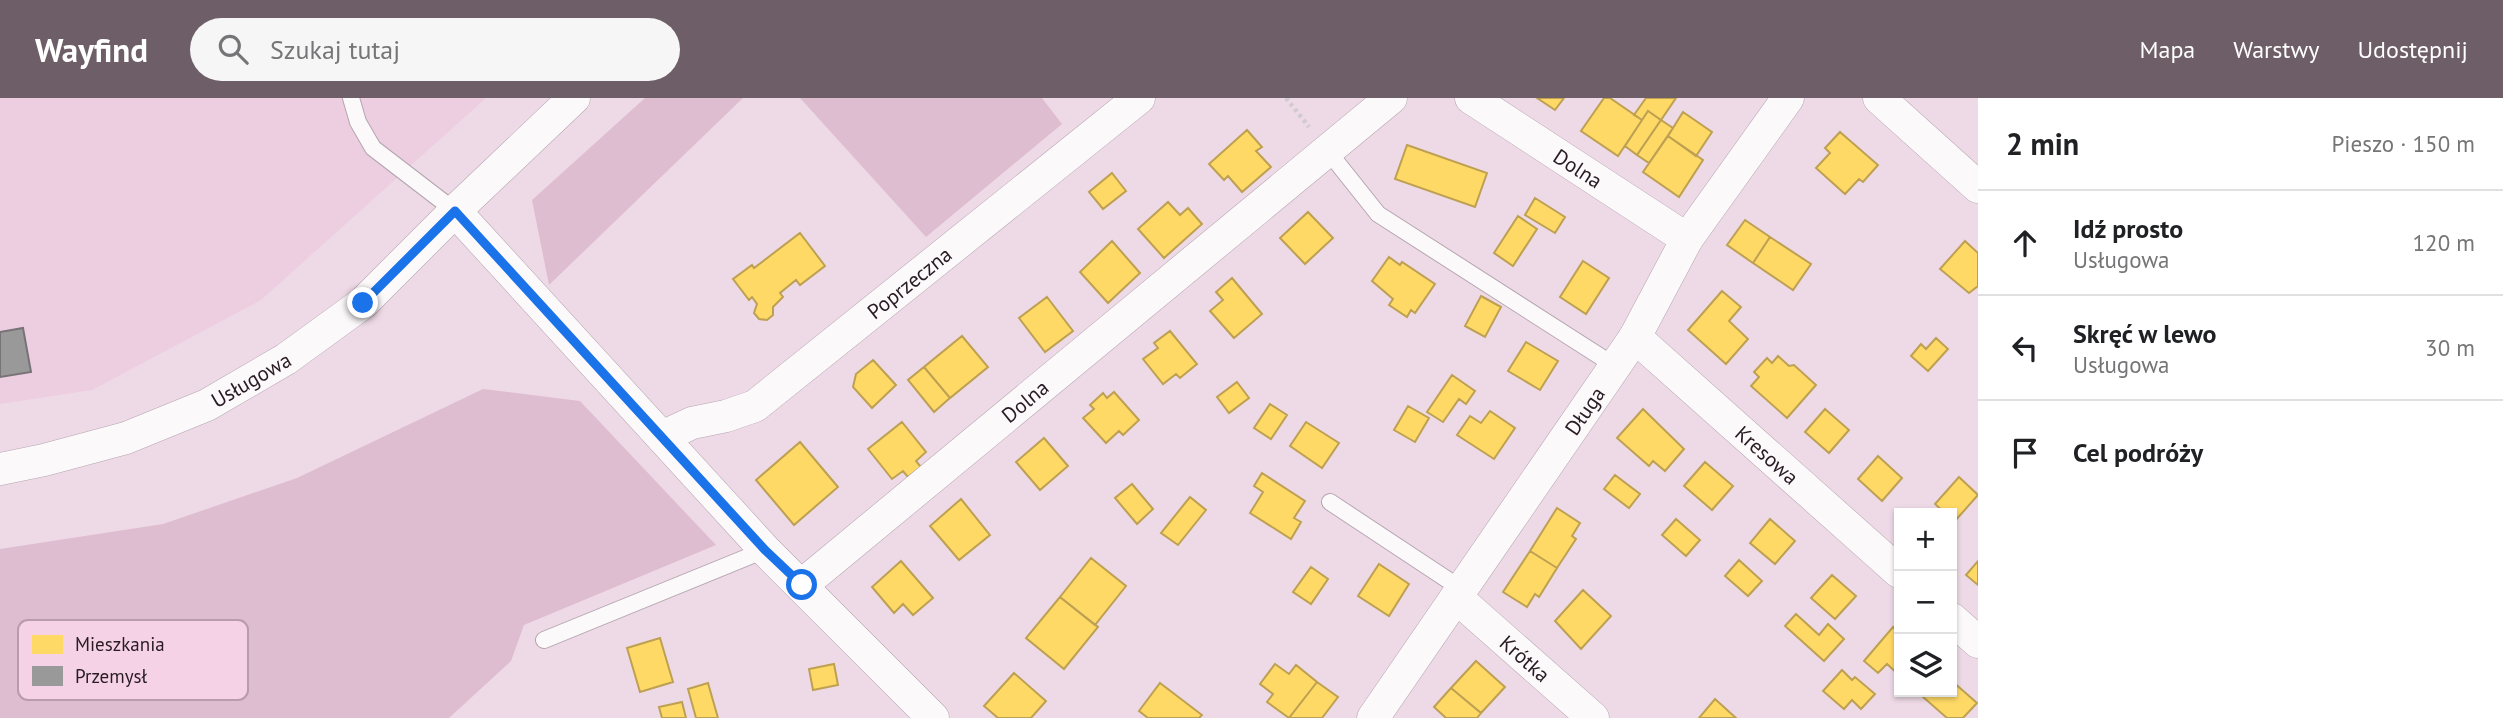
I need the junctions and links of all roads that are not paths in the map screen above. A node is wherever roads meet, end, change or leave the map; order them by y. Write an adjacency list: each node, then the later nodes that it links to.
1 (351, 98): 10 (lane)
2 (575, 98): 10 (street, Usługowa)
3 (1139, 98): 14 (street, Poprzeczna)
4 (1391, 98): 8 (street, Dolna)
5 (1471, 98): 11 (street, Dolna)
6 (1788, 98): 11 (street, Długa)
7 (1879, 98): 9 (street)
8 (1326, 150): 13 (lane); 19 (street, Dolna)
9 (1978, 187)
10 (455, 211): 14 (street); 15 (street, Usługowa)
11 (1687, 239): 12 (street, Długa)
12 (1635, 337): 13 (street, Długa); 18 (street, Kresowa)
13 (1615, 366): 20 (street, Długa)
14 (662, 437): 17 (street)
15 (0, 469)
16 (1330, 502): 20 (lane)
17 (765, 550): 19 (street); 22 (lane)
18 (1898, 571)
19 (802, 585): 24 (street)
20 (1460, 594): 25 (street, Długa); 26 (street, Krótka)
21 (1957, 623): 23 (street)
22 (544, 640)
23 (1978, 642)
24 (933, 718)
25 (1373, 718)
26 (1592, 718)

